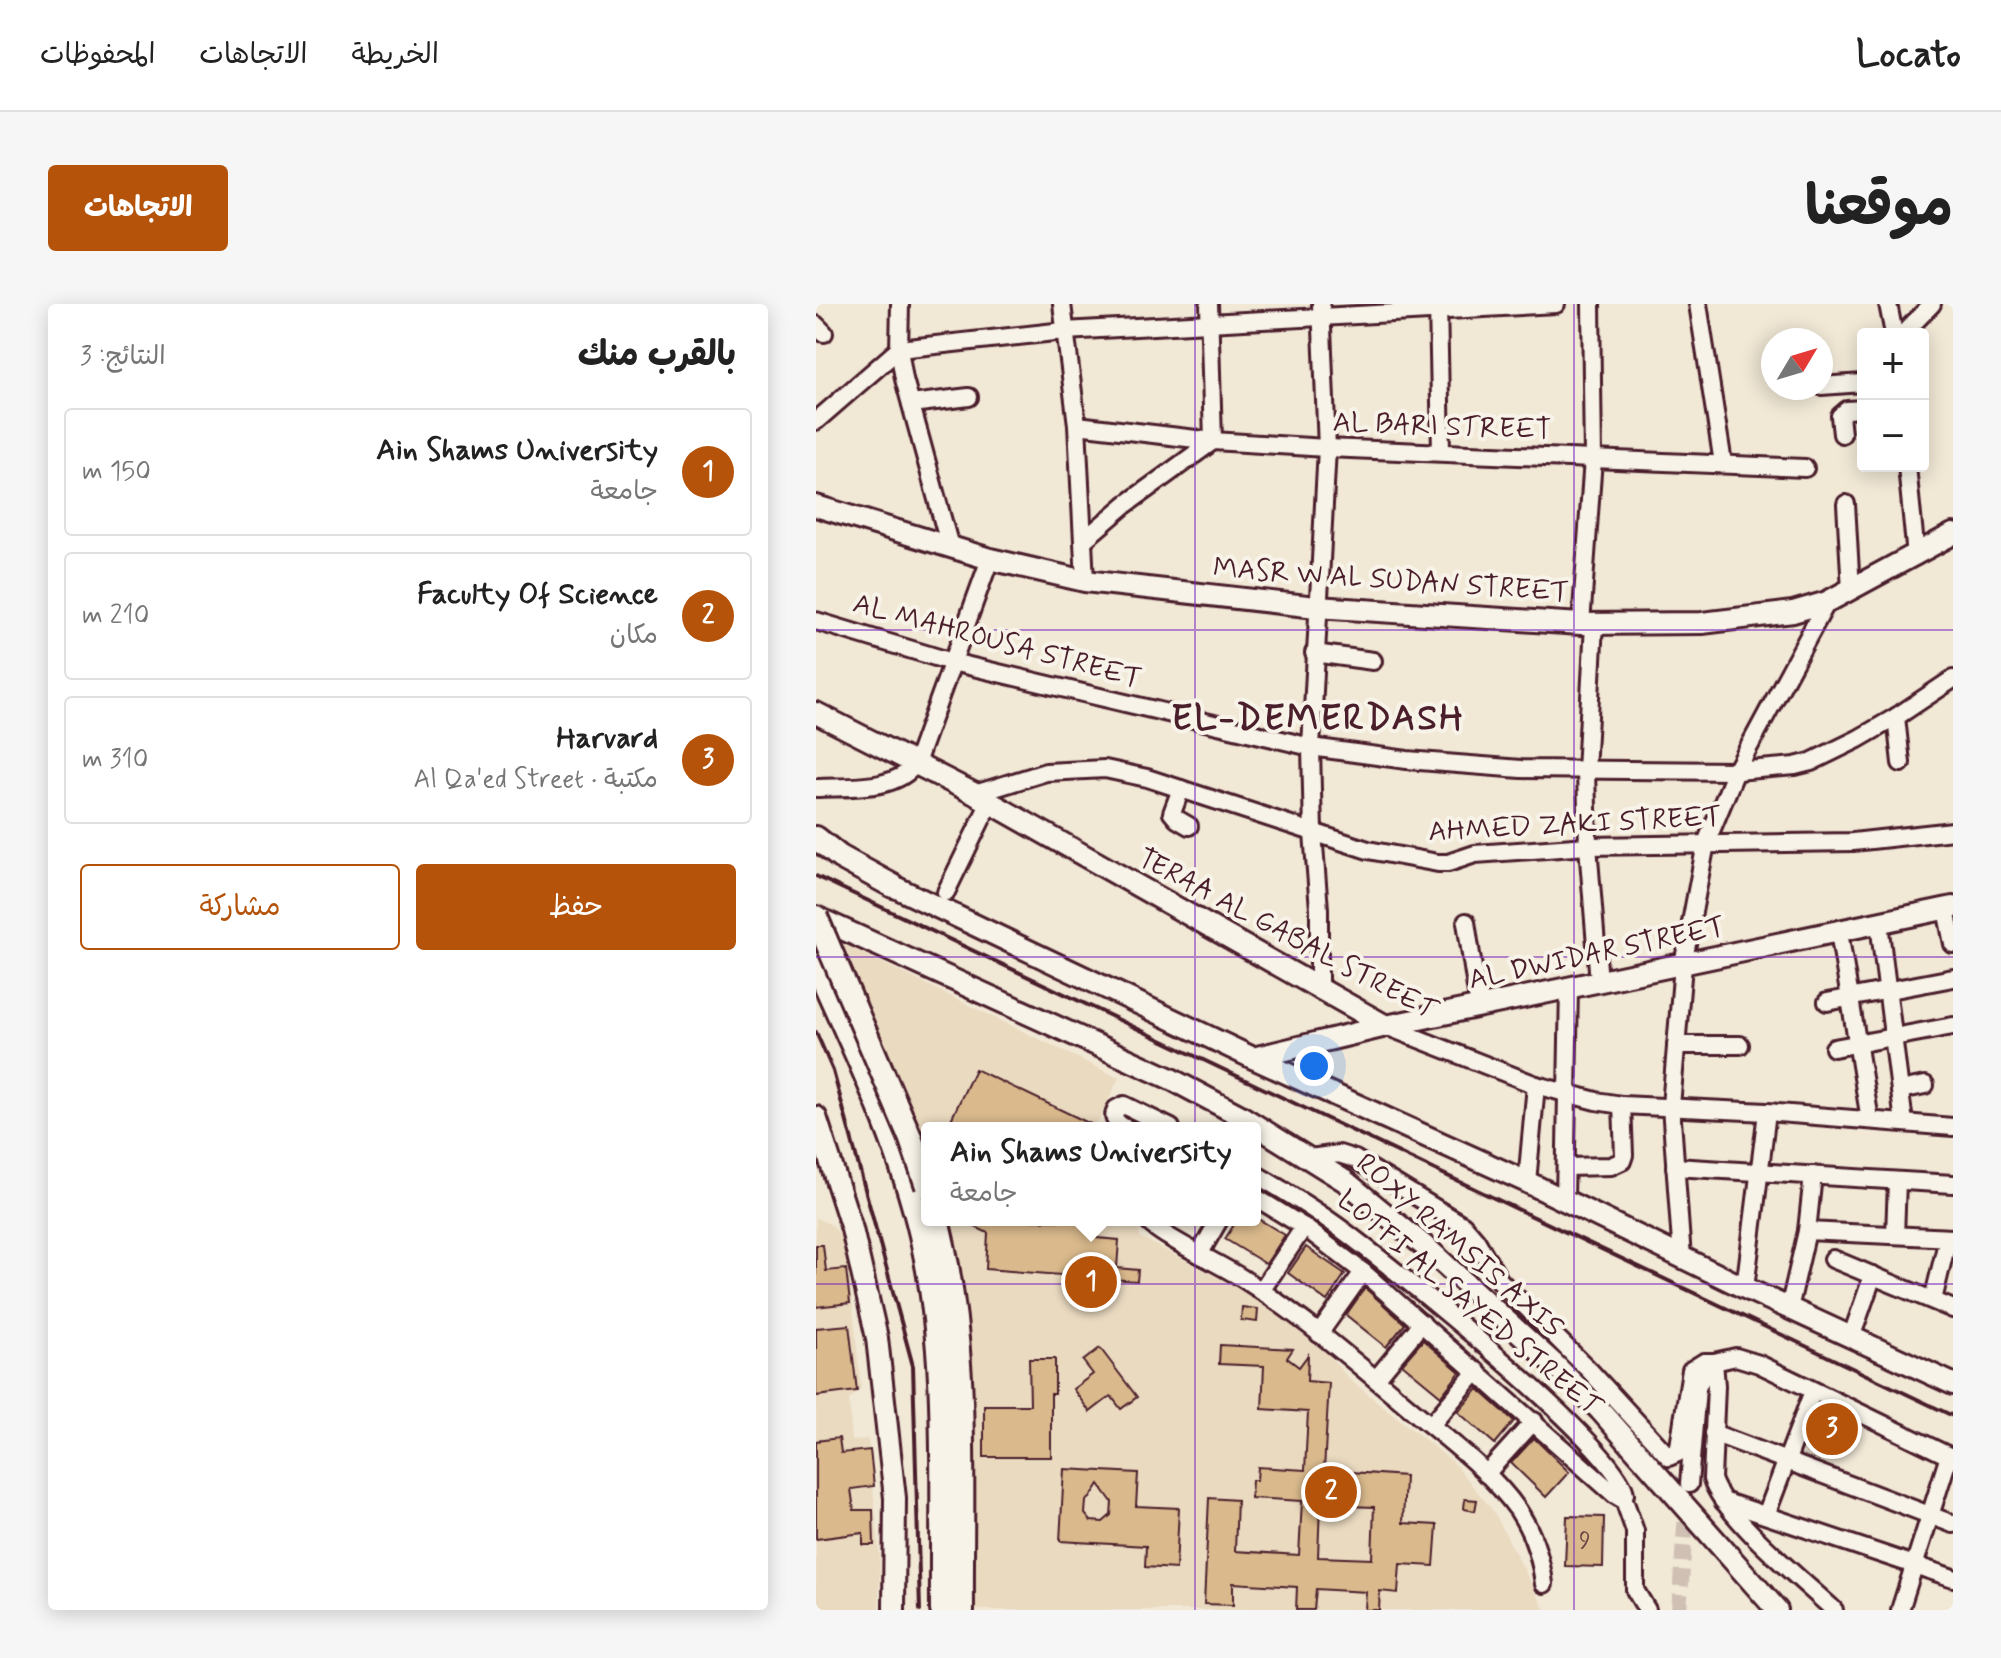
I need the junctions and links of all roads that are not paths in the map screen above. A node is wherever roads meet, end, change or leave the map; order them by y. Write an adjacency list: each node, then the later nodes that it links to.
1 (900, 304): 15 (street)
2 (1062, 304): 14 (street)
3 (1209, 304): 11 (street)
4 (1556, 304): 9 (street)
5 (1591, 304): 27 (street)
6 (1698, 304): 28 (street)
7 (1888, 304): 12 (street)
8 (1932, 304): 13 (street)
9 (1438, 307): 10 (street); 26 (street)
10 (1321, 310): 11 (street); 25 (street)
11 (1209, 322): 14 (street); 24 (street)
12 (1893, 328)
13 (1909, 328)
14 (1064, 331): 15 (street); 22 (street)
15 (899, 349): 19 (street); 21 (street)
16 (1857, 383): 17 (street)
17 (1833, 385)
18 (969, 397): 19 (street)
19 (911, 404): 35 (street)
20 (1857, 409): 23 (street)
21 (816, 421)
22 (1077, 425): 24 (street, AL BARI STREET); 34 (street)
23 (1842, 434)
24 (1213, 441): 25 (street, AL BARI STREET); 34 (street)
25 (1327, 448): 26 (street, AL BARI STREET); 41 (street)
26 (1441, 451): 27 (street, AL BARI STREET)
27 (1593, 459): 28 (street, AL BARI STREET); 43 (street)
28 (1723, 463): 29 (street, AL BARI STREET)
29 (1805, 468)
30 (1908, 472): 36 (street)
31 (1846, 504): 39 (street)
32 (816, 506): 35 (main road, MASR W AL SUDAN STREET)
33 (1953, 534): 36 (main road, MASR W AL SUDAN STREET)
34 (1084, 540): 38 (street)
35 (950, 547): 37 (main road, MASR W AL SUDAN STREET)
36 (1916, 556): 39 (main road, MASR W AL SUDAN STREET)
37 (990, 559): 38 (main road, MASR W AL SUDAN STREET); 46 (street)
38 (1085, 581): 41 (main road, MASR W AL SUDAN STREET)
39 (1851, 590): 40 (main road, MASR W AL SUDAN STREET)
40 (1827, 602): 43 (main road, MASR W AL SUDAN STREET); 54 (street)
41 (1316, 607): 43 (main road, MASR W AL SUDAN STREET); 44 (street)
42 (816, 621): 46 (street, AL MAHROUSA STREET)
43 (1588, 624): 53 (street)
44 (1314, 653): 45 (street); 50 (street)
45 (1373, 661)
46 (952, 662): 50 (street, AL MAHROUSA STREET); 51 (street)
47 (1953, 679): 49 (street, AL MAHROUSA STREET)
48 (816, 713): 51 (main road, TERAA AL GABAL STREET)
49 (1896, 717): 52 (street); 54 (street, AL MAHROUSA STREET)
50 (1311, 747): 53 (street, AL MAHROUSA STREET); 60 (street)
51 (916, 763): 55 (street); 57 (main road, TERAA AL GABAL STREET)
52 (1901, 763)
53 (1586, 771): 54 (street, AL MAHROUSA STREET); 63 (street)
54 (1736, 771): 62 (street)
55 (816, 788)
56 (1181, 789): 57 (street, AHMED ZAKI STREET); 58 (street); 60 (street, AHMED ZAKI STREET)
57 (982, 798): 65 (street); 77 (main road, TERAA AL GABAL STREET)
58 (1189, 826)
59 (1953, 831): 62 (street, AHMED ZAKI STREET)
60 (1313, 833): 63 (street, AHMED ZAKI STREET); 77 (street)
61 (816, 838): 64 (highway)
62 (1706, 843): 63 (street, AHMED ZAKI STREET); 73 (street)
63 (1588, 846): 75 (street)
64 (893, 886): 89 (main road)
65 (946, 892)
66 (1950, 908): 69 (main road, AL DWIDAR STREET); 71 (street)
67 (816, 917): 101 (main road, ROXY RAMSIS AXIS); 108 (highway, bridge)
68 (1466, 922): 81 (street)
69 (1879, 923): 70 (main road, AL DWIDAR STREET); 78 (street)
70 (1839, 932): 73 (main road, AL DWIDAR STREET); 79 (street)
71 (1953, 944)
72 (816, 964): 158 (highway)
73 (1683, 965): 75 (main road, AL DWIDAR STREET); 86 (street)
74 (1953, 978): 78 (street)
75 (1599, 982): 76 (main road, AL DWIDAR STREET)
76 (1569, 988): 81 (main road, AL DWIDAR STREET); 93 (street)
77 (1319, 990): 82 (main road, TERAA AL GABAL STREET)
78 (1888, 990): 79 (street); 84 (street)
79 (1850, 997): 80 (street); 85 (street)
80 (1827, 1002)
81 (1479, 1007): 82 (main road, AL DWIDAR STREET)
82 (1386, 1026): 89 (main road, AL DWIDAR STREET); 90 (street, TERAA AL GABAL STREET)
83 (1953, 1026): 84 (street)
84 (1893, 1037): 85 (street); 92 (street)
85 (1858, 1043): 88 (street); 98 (street)
86 (1676, 1045): 87 (street); 95 (street)
87 (1740, 1045)
88 (1834, 1048)
89 (1253, 1058): 113 (main road)
90 (1536, 1085): 93 (street, TERAA AL GABAL STREET); 113 (street)
91 (1925, 1085): 92 (street)
92 (1900, 1090): 102 (street)
93 (1568, 1095): 94 (street, TERAA AL GABAL STREET); 106 (street)
94 (1622, 1105): 95 (street, TERAA AL GABAL STREET); 106 (street)
95 (1671, 1106): 96 (street, TERAA AL GABAL STREET); 107 (street)
96 (1767, 1112): 98 (street, TERAA AL GABAL STREET); 109 (street)
97 (816, 1117): 157 (main road)
98 (1870, 1120): 102 (street, TERAA AL GABAL STREET)
99 (1116, 1122): 100 (street)
100 (1159, 1122)
101 (1251, 1122)
102 (1904, 1123): 103 (street, TERAA AL GABAL STREET)
103 (1953, 1127)
104 (1261, 1128): 105 (main road, ROXY RAMSIS AXIS)
105 (1310, 1158): 137 (street); 161 (main road, ROXY RAMSIS AXIS)
106 (1566, 1167): 115 (street)
107 (1675, 1167): 109 (street); 125 (street)
108 (921, 1169)
109 (1760, 1172): 110 (street); 129 (street)
110 (1813, 1175): 112 (street); 121 (street)
111 (1261, 1178): 149 (street, LOTFI AL SAYED STREET)
112 (1897, 1181): 114 (street); 122 (street)
113 (1527, 1182): 115 (main road)
114 (1953, 1184)
115 (1565, 1200): 125 (main road)
116 (1261, 1201): 120 (street, LOTFI AL SAYED STREET)
117 (938, 1226): 159 (highway)
118 (1152, 1226): 124 (street)
119 (1216, 1226): 124 (street)
120 (1304, 1227): 127 (street, LOTFI AL SAYED STREET); 130 (street)
121 (1807, 1231): 122 (street); 132 (street)
122 (1895, 1235): 123 (street)
123 (1950, 1238): 131 (street)
124 (1200, 1253): 130 (street)
125 (1682, 1258): 129 (main road)
126 (1833, 1259): 128 (street)
127 (1363, 1272): 134 (street, LOTFI AL SAYED STREET); 135 (street)
128 (1873, 1275): 131 (street); 136 (street)
129 (1745, 1288): 132 (main road)
130 (1261, 1291): 135 (street)
131 (1933, 1300): 133 (street)
132 (1789, 1309): 136 (main road)
133 (1953, 1309)
134 (1422, 1323): 138 (street, LOTFI AL SAYED STREET); 139 (street)
135 (1319, 1334): 139 (street)
136 (1851, 1338): 140 (main road)
137 (1714, 1362): 141 (street); 144 (street); 148 (street)
138 (1477, 1371): 142 (street, LOTFI AL SAYED STREET); 143 (street)
139 (1376, 1379): 143 (street)
140 (1953, 1384)
141 (1813, 1391): 145 (street); 146 (street)
142 (1534, 1421): 147 (street); 149 (street, LOTFI AL SAYED STREET)
143 (1431, 1425): 147 (street)
144 (1713, 1433): 146 (street); 150 (street)
145 (1951, 1457): 152 (street)
146 (1787, 1459): 151 (street); 152 (street)
147 (1486, 1474): 156 (street)
148 (1689, 1484)
149 (1623, 1497): 160 (street, LOTFI AL SAYED STREET)
150 (1723, 1501): 151 (street); 162 (street)
151 (1766, 1515): 154 (street)
152 (1930, 1515): 153 (street); 154 (street)
153 (1953, 1524)
154 (1914, 1564): 155 (street); 163 (street)
155 (1953, 1578)
156 (1544, 1584)
157 (894, 1610)
158 (942, 1610)
159 (962, 1610)
160 (1647, 1610)
161 (1777, 1610)
162 (1834, 1610)
163 (1900, 1610)

